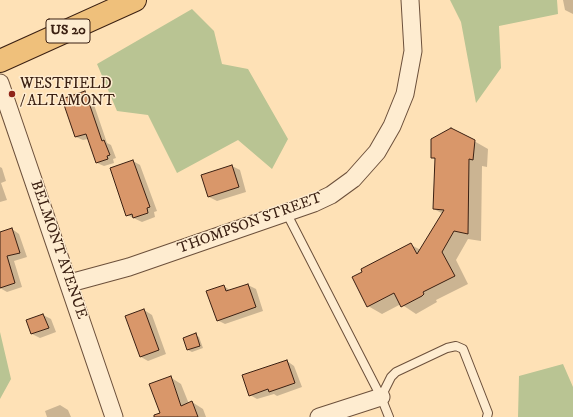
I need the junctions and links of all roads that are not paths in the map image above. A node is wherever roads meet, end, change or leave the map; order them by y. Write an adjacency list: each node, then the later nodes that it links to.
1 (135, 0): 3 (main road, US 20)
2 (410, 0): 5 (street, THOMPSON STREET)
3 (0, 61)
4 (0, 83): 6 (street, BELMONT AVENUE)
5 (286, 212): 6 (street, THOMPSON STREET); 7 (lane)
6 (70, 283): 8 (street, BELMONT AVENUE)
7 (381, 397): 9 (street); 10 (lane); 11 (lane)
8 (114, 417)
9 (319, 417)
10 (389, 417)
11 (487, 417)

